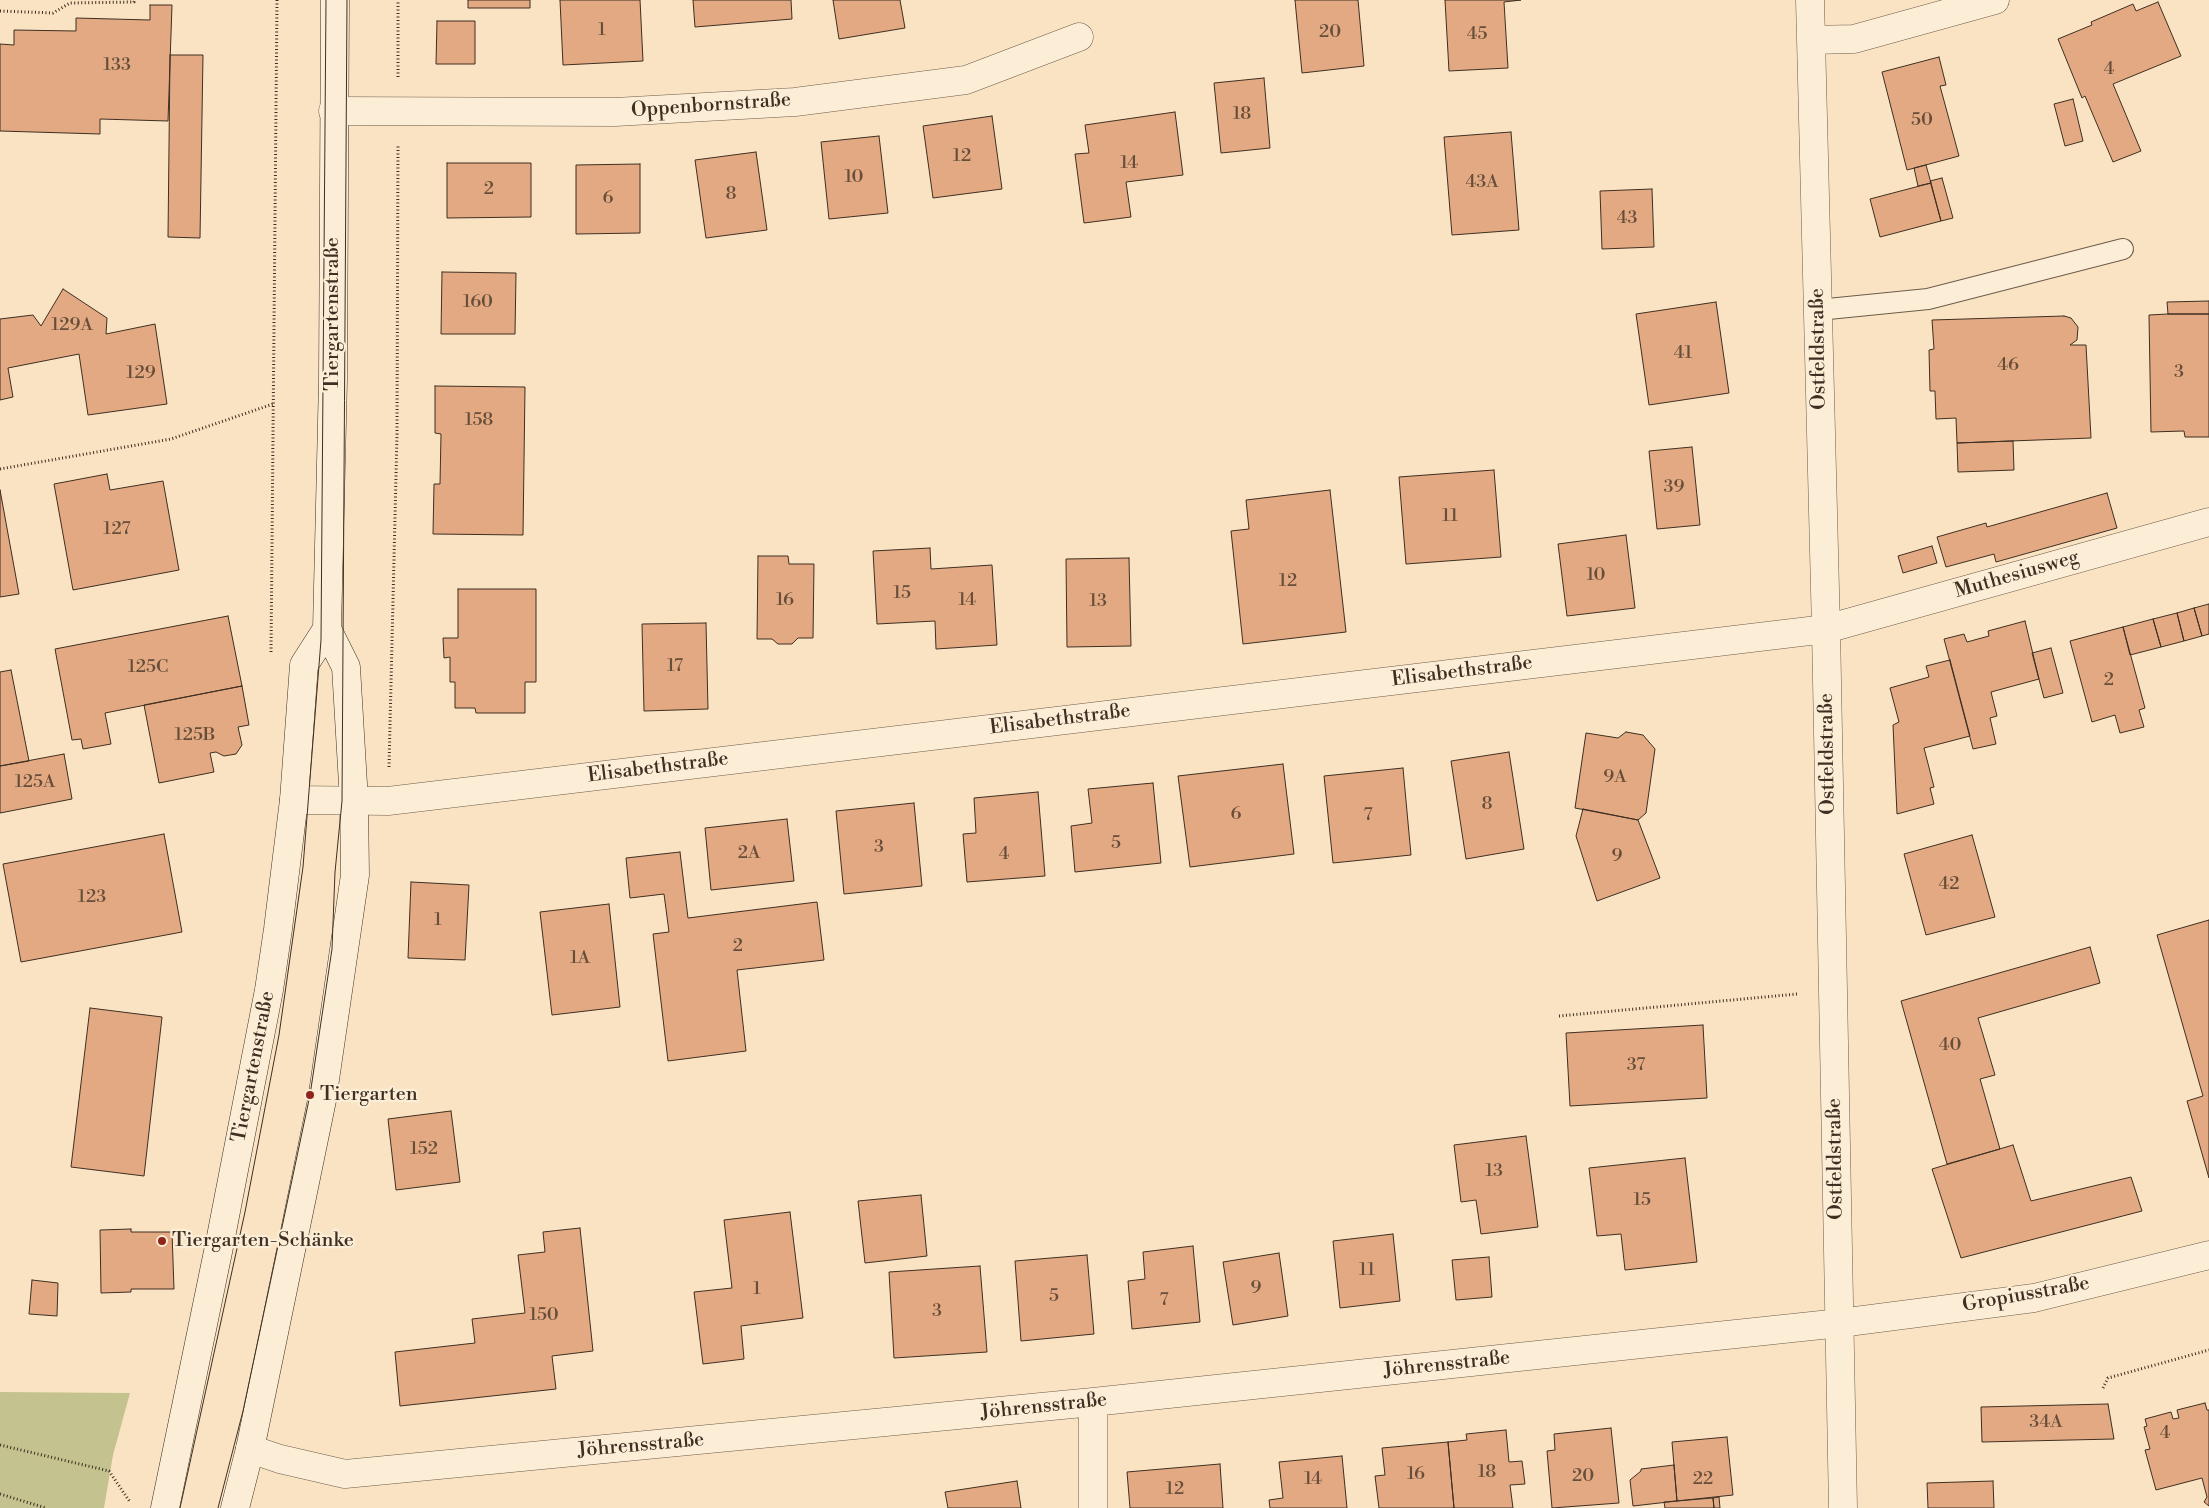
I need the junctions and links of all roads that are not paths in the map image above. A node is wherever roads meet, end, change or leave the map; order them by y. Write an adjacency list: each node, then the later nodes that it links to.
1 (335, 0): 6 (street, Tiergartenstraße)
2 (1810, 0): 5 (street, Ostfeldstraße)
3 (1995, 0): 5 (street)
4 (1079, 37): 6 (street, Oppenbornstraße)
5 (1811, 40): 8 (street, Ostfeldstraße)
6 (333, 111): 11 (street, Tiergartenstraße)
7 (2123, 249): 8 (lane)
8 (1818, 310): 10 (street, Ostfeldstraße)
9 (2209, 522): 10 (street, Muthesiusweg)
10 (1826, 628): 13 (street, Elisabethstraße); 15 (street, Ostfeldstraße)
11 (327, 629): 12 (street, Tiergartenstraße); 13 (street, Tiergartenstraße)
12 (294, 800): 13 (street, Elisabethstraße); 18 (street, Tiergartenstraße)
13 (354, 801): 17 (street, Tiergartenstraße)
14 (2209, 1254): 15 (street, Gropiusstraße)
15 (1840, 1323): 16 (street, Jöhrensstraße); 21 (street, Ostfeldstraße)
16 (1093, 1402): 17 (street, Jöhrensstraße); 20 (street)
17 (250, 1449): 19 (street, Tiergartenstraße)
18 (165, 1508)
19 (235, 1508)
20 (1093, 1508)
21 (1843, 1508)

